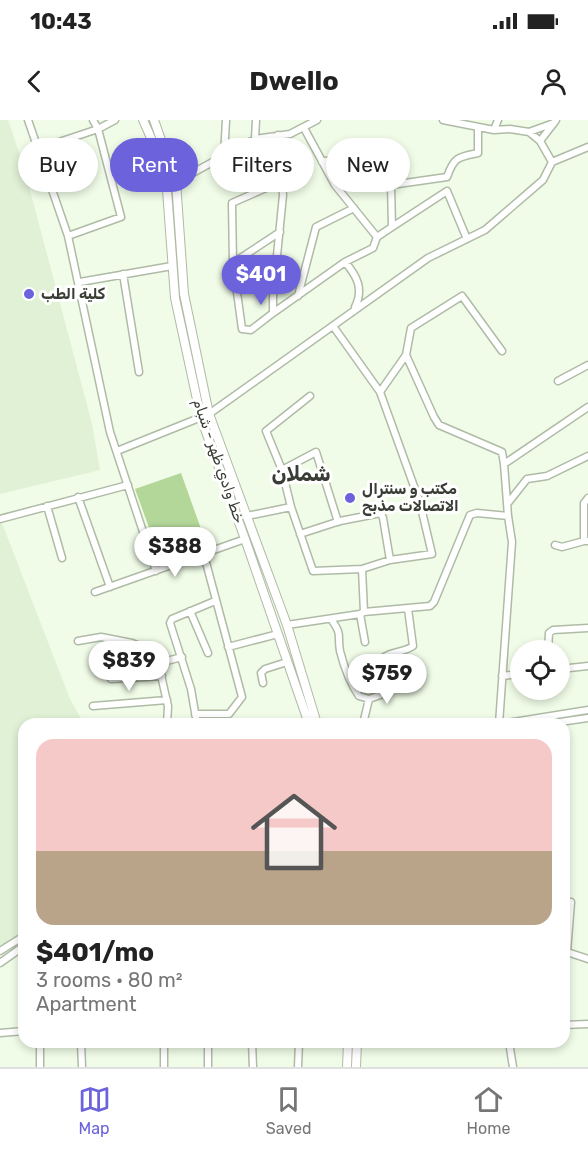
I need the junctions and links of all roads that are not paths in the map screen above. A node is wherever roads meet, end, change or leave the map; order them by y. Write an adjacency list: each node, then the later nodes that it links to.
1 (28, 120): 18 (street)
2 (93, 120): 14 (street)
3 (116, 120): 14 (street)
4 (144, 120): 44 (main road, خط وادي ظهر - شبام)
5 (154, 120): 20 (main road, خط وادي ظهر - شبام)
6 (226, 120): 21 (street)
7 (256, 120): 22 (street)
8 (316, 120): 13 (street)
9 (443, 120): 12 (street)
10 (498, 120): 15 (street)
11 (555, 122): 16 (street); 25 (street)
12 (478, 127): 15 (street); 30 (street)
13 (304, 128): 17 (street); 28 (street)
14 (98, 129): 19 (street); 39 (street)
15 (495, 130): 16 (street)
16 (530, 132): 25 (street)
17 (278, 135): 23 (street); 24 (street)
18 (34, 138)
19 (70, 138)
20 (160, 138)
21 (225, 138)
22 (255, 138)
23 (264, 138)
24 (278, 138)
25 (540, 141): 29 (street)
26 (588, 147): 29 (street)
27 (326, 161): 28 (street)
28 (322, 162): 36 (street)
29 (552, 162): 41 (street)
30 (410, 182)
31 (53, 192): 39 (street)
32 (177, 192): 59 (main road, خط وادي ظهر - شبام)
33 (257, 192): 43 (street)
34 (283, 192): 38 (street)
35 (391, 192): 37 (street)
36 (354, 208): 40 (street); 47 (street)
37 (392, 227): 40 (street); 41 (street)
38 (279, 232): 43 (street); 49 (street)
39 (68, 236): 46 (street)
40 (377, 237): 42 (street)
41 (467, 239): 48 (street)
42 (345, 262): 47 (street); 48 (street)
43 (233, 263): 49 (street)
44 (172, 266): 45 (street); 59 (main road, خط وادي ظهر - شبام)
45 (123, 274): 46 (street); 54 (street)
46 (80, 282): 60 (street)
47 (298, 296): 49 (street)
48 (354, 310): 50 (street)
49 (273, 313)
50 (333, 326): 56 (street); 59 (street)
51 (502, 351): 52 (street)
52 (406, 356): 56 (street); 62 (street)
53 (588, 365): 55 (street)
54 (139, 372)
55 (558, 381)
56 (380, 392): 80 (street)
57 (310, 396): 63 (street)
58 (588, 406): 62 (street)
59 (205, 416): 60 (street); 70 (main road, خط وادي ظهر - شبام); 75 (main road, خط وادي ظهر - شبام)
60 (117, 451): 64 (street)
61 (588, 456): 67 (street)
62 (504, 464): 67 (street)
63 (282, 470): 69 (street); 73 (street)
64 (128, 485): 65 (street); 82 (street)
65 (78, 497): 68 (street); 83 (street)
66 (588, 498): 76 (street)
67 (508, 503): 71 (street)
68 (46, 506): 72 (street); 79 (street)
69 (291, 507): 70 (street); 74 (street)
70 (247, 516): 90 (main road, خط وادي ظهر - شبام)
71 (508, 516): 86 (street); 105 (street)
72 (0, 519)
73 (338, 522): 74 (street); 80 (street)
74 (300, 534): 81 (street)
75 (245, 539): 78 (street); 92 (main road, خط وادي ظهر - شبام)
76 (586, 541): 77 (street)
77 (555, 545)
78 (204, 555): 82 (street); 85 (street)
79 (62, 558)
80 (390, 560): 81 (street)
81 (362, 569): 88 (street)
82 (156, 571): 83 (street)
83 (110, 587): 84 (street)
84 (95, 592)
85 (215, 601): 87 (street); 96 (street)
86 (408, 609): 88 (street); 108 (street)
87 (190, 611): 97 (street); 98 (street)
88 (362, 613): 89 (street); 95 (street)
89 (331, 619): 90 (street); 108 (street)
90 (286, 625): 116 (main road, خط وادي ظهر - شبام)
91 (588, 628): 94 (street)
92 (278, 634): 96 (street); 100 (main road, خط وادي ظهر - شبام)
93 (78, 640): 99 (street)
94 (549, 640)
95 (365, 642)
96 (228, 647): 112 (street)
97 (208, 653)
98 (182, 657): 99 (street); 112 (street)
99 (163, 662): 104 (street)
100 (287, 662): 107 (street); 115 (main road, خط وادي ظهر - شبام)
101 (588, 666): 102 (street)
102 (570, 668)
103 (510, 675): 105 (street)
104 (162, 676): 106 (street); 109 (street)
105 (502, 676): 118 (street)
106 (111, 679)
107 (263, 683)
108 (369, 699): 117 (street)
109 (167, 700): 110 (street); 113 (street)
110 (93, 706)
111 (588, 710): 119 (street)
112 (195, 714): 114 (street)
113 (168, 718)
114 (196, 718)
115 (307, 718)
116 (315, 718)
117 (364, 718)
118 (499, 718)
119 (537, 718)
120 (588, 718): 121 (street)
121 (570, 721)
122 (18, 940): 124 (street)
123 (18, 950): 127 (street)
124 (0, 951)
125 (570, 953): 126 (street)
126 (588, 959)
127 (0, 963)
128 (588, 1024): 129 (street)
129 (570, 1025)
130 (18, 1032): 131 (street)
131 (0, 1033)
132 (40, 1048): 141 (street)
133 (81, 1048): 142 (street)
134 (164, 1048): 143 (street)
135 (208, 1048): 144 (street)
136 (252, 1048): 145 (street)
137 (299, 1048): 146 (street)
138 (348, 1048): 147 (main road)
139 (357, 1048): 148 (main road)
140 (510, 1048): 149 (street)
141 (40, 1067)
142 (82, 1067)
143 (164, 1067)
144 (208, 1067)
145 (253, 1067)
146 (298, 1067)
147 (347, 1067)
148 (356, 1067)
149 (513, 1067)

